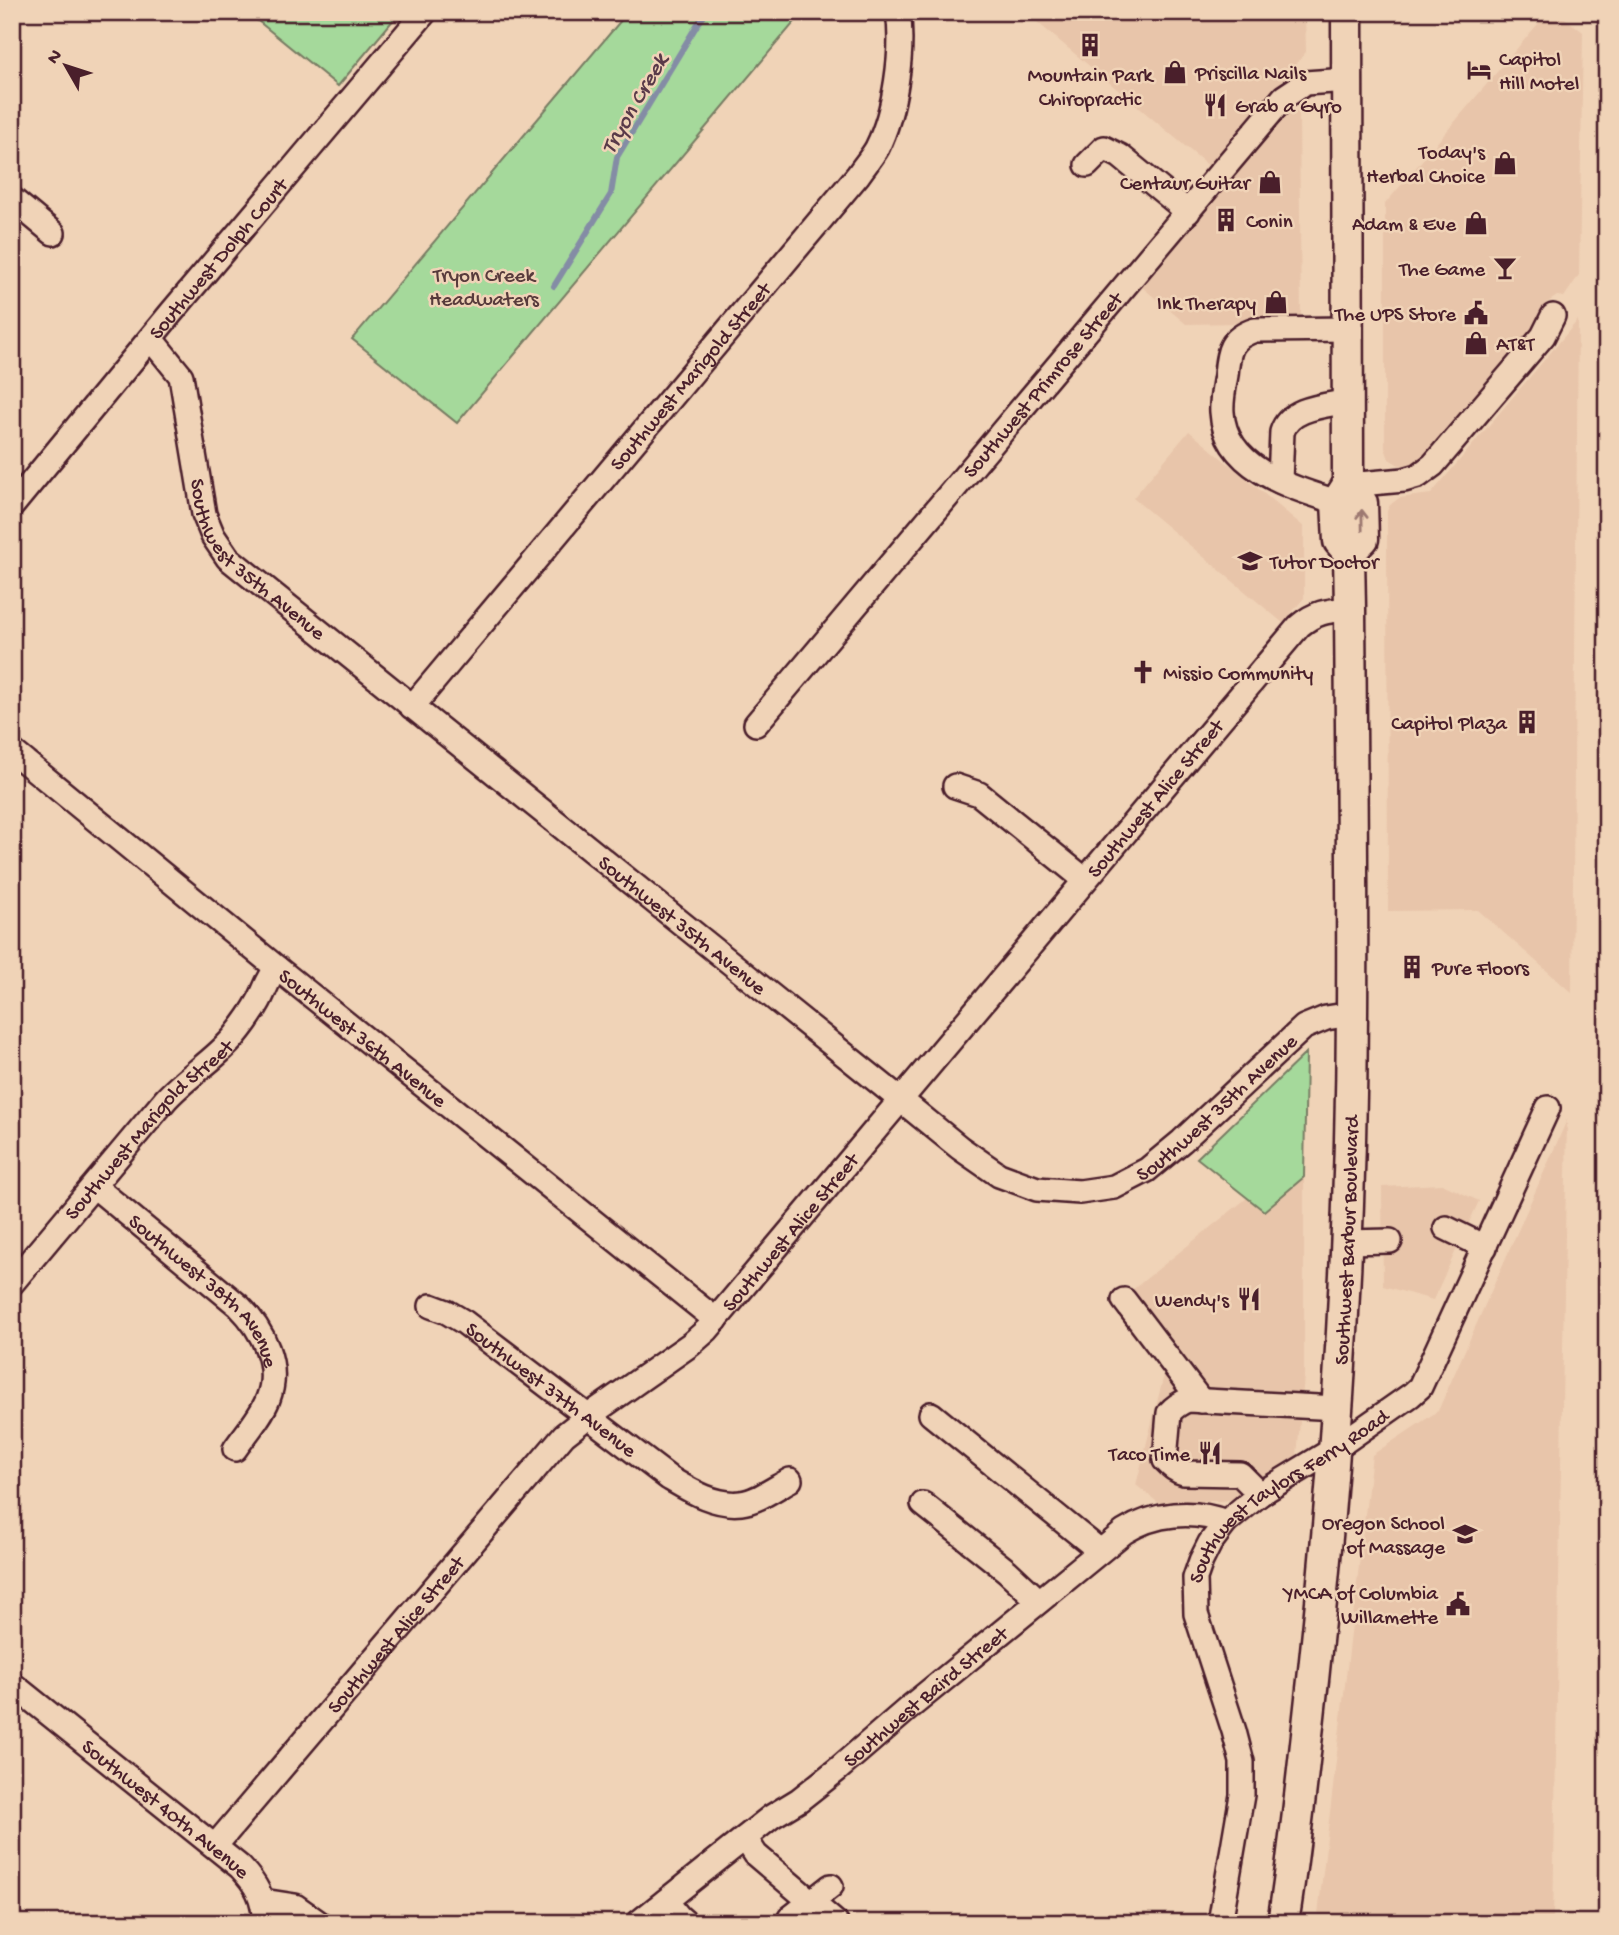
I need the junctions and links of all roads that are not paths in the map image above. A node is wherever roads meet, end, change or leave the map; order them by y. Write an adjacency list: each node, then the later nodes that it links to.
1 (425, 12): 11 (street, Southwest Dolph Court)
2 (898, 12): 17 (street, Southwest Marigold Street)
3 (1347, 12): 4 (main road, Southwest Barbur Boulevard)
4 (1348, 80): 7 (street, Southwest Primrose Street); 10 (main road, Southwest Barbur Boulevard)
5 (1087, 165): 7 (street)
6 (12, 200): 8 (street)
7 (1188, 212): 18 (street, Southwest Primrose Street)
8 (52, 233)
9 (1553, 316): 14 (street)
10 (1348, 329): 12 (main road, Southwest Barbur Boulevard); 13 (street)
11 (151, 339): 15 (street, Southwest Dolph Court); 17 (street, Southwest 35th Avenue)
12 (1348, 401): 13 (street); 14 (main road, Southwest Barbur Boulevard)
13 (1280, 481): 14 (street)
14 (1343, 493): 16 (main road, Southwest Barbur Boulevard)
15 (12, 506)
16 (1350, 609): 21 (street, Southwest Alice Street); 23 (main road, Southwest Barbur Boulevard)
17 (412, 707): 24 (street, Southwest 35th Avenue)
18 (756, 724)
19 (12, 751): 22 (street, Southwest 36th Avenue)
20 (955, 786): 21 (street)
21 (1084, 880): 24 (street, Southwest Alice Street)
22 (277, 968): 26 (street, Southwest Marigold Street); 34 (street, Southwest 36th Avenue)
23 (1352, 1014): 24 (street, Southwest 35th Avenue); 29 (main road, Southwest Barbur Boulevard)
24 (901, 1101): 34 (street, Southwest Alice Street)
25 (1548, 1108): 30 (street, Southwest Taylors Ferry Road)
26 (94, 1186): 31 (street, Southwest Marigold Street); 39 (street, Southwest 38th Avenue)
27 (1446, 1228): 30 (street)
28 (1390, 1241): 29 (street)
29 (1346, 1242): 36 (main road, Southwest Barbur Boulevard)
30 (1485, 1247): 40 (street, Southwest Taylors Ferry Road)
31 (12, 1283)
32 (1124, 1300): 35 (street)
33 (431, 1306): 38 (street, Southwest 37th Avenue)
34 (716, 1320): 38 (street, Southwest Alice Street)
35 (1194, 1400): 36 (street); 42 (street)
36 (1337, 1408): 40 (main road, Southwest Barbur Boulevard)
37 (931, 1414): 45 (street)
38 (587, 1417): 41 (street, Southwest 37th Avenue); 49 (street, Southwest Alice Street)
39 (234, 1449)
40 (1334, 1449): 42 (street, Southwest Taylors Ferry Road); 60 (main road, Southwest Barbur Boulevard)
41 (790, 1480)
42 (1259, 1494): 44 (street, Southwest Taylors Ferry Road)
43 (923, 1504): 46 (street)
44 (1226, 1522): 45 (street, Southwest Baird Street); 59 (street, Southwest Taylors Ferry Road)
45 (1100, 1551): 46 (street, Southwest Baird Street)
46 (1039, 1601): 48 (street, Southwest Baird Street)
47 (12, 1684): 49 (street, Southwest 40th Avenue)
48 (745, 1838): 51 (street, Southwest Baird Street); 52 (street)
49 (215, 1846): 53 (street, Southwest 40th Avenue)
50 (831, 1886): 52 (street)
51 (666, 1900): 56 (street, Southwest Baird Street); 57 (street)
52 (811, 1902): 54 (street); 58 (street)
53 (263, 1912): 55 (street, Southwest 40th Avenue)
54 (790, 1918)
55 (319, 1923)
56 (638, 1923)
57 (687, 1923)
58 (836, 1923)
59 (1220, 1923)
60 (1283, 1923)

